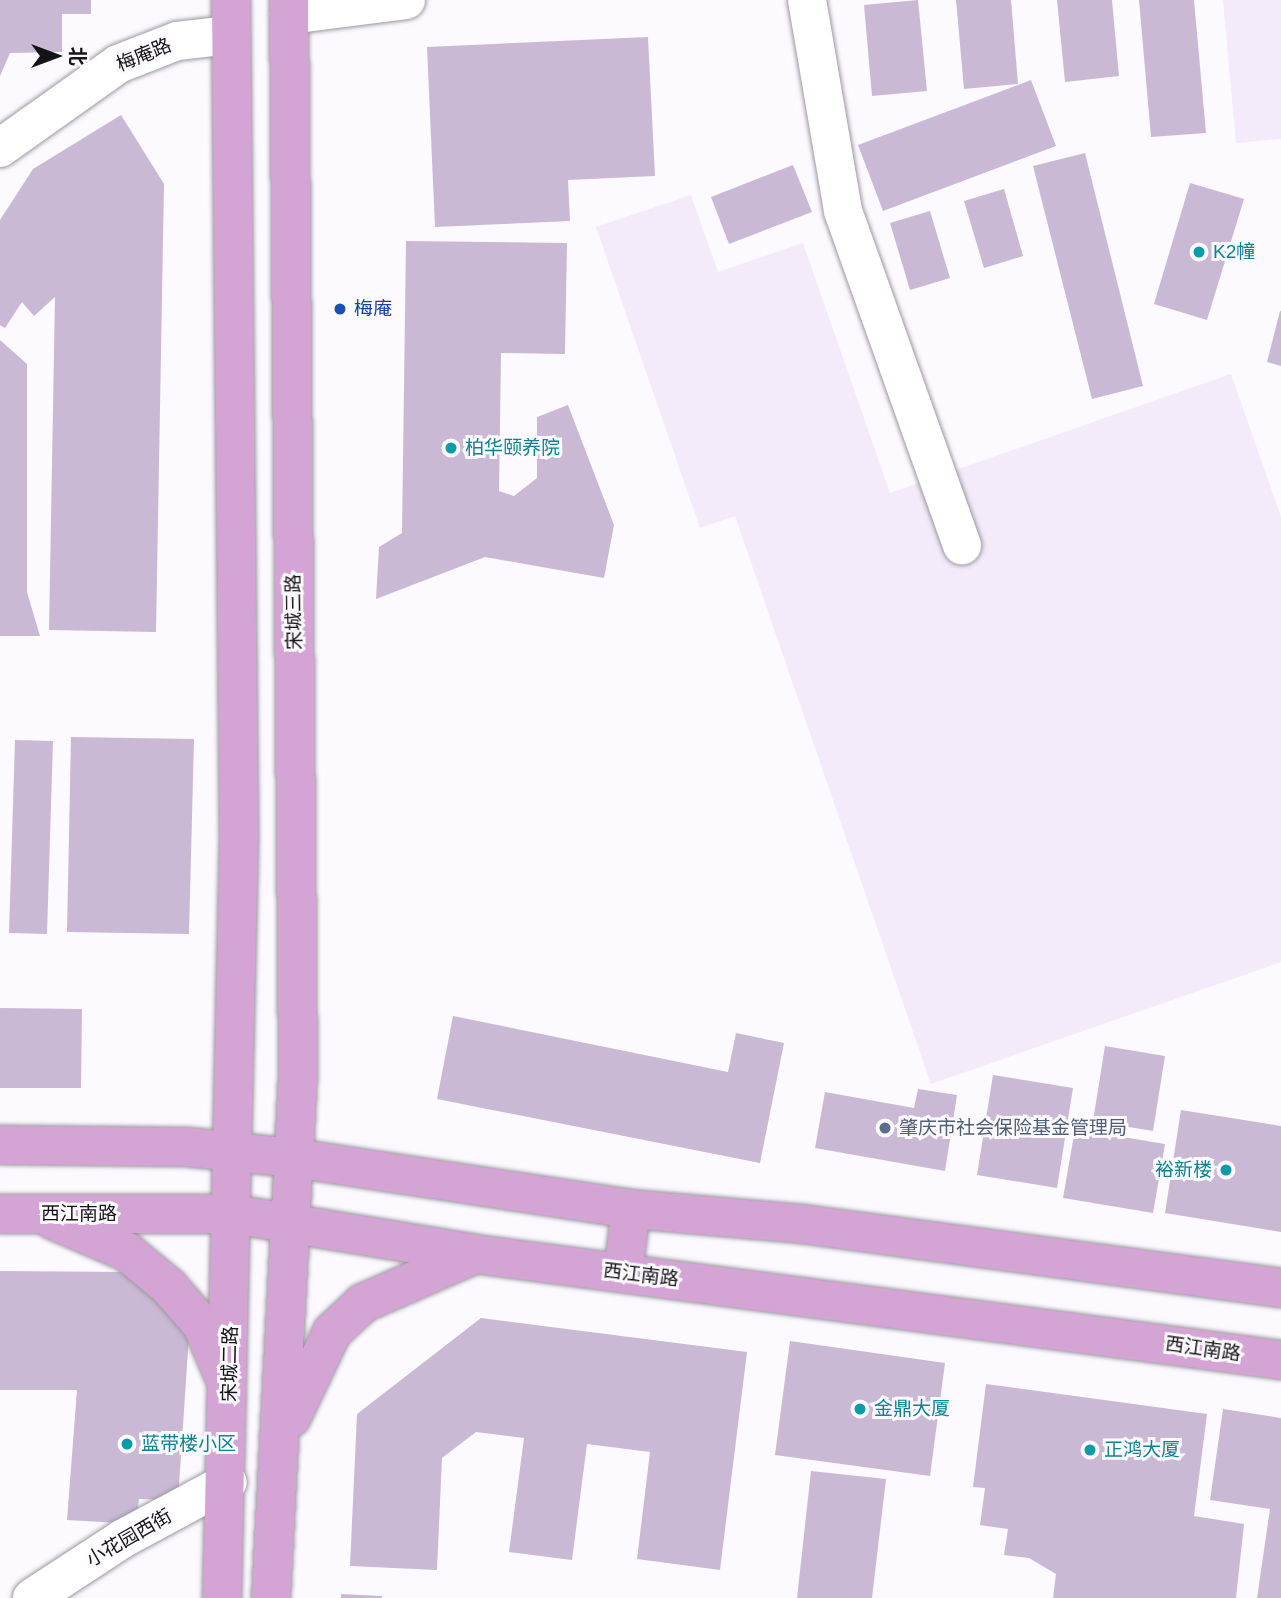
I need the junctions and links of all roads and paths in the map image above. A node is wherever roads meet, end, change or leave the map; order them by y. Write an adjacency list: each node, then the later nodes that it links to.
1 (406, 0): 3 (street)
2 (807, 0): 6 (street)
3 (289, 7): 9 (main road, 宋城三路)
4 (230, 18): 5 (street, 梅庵路); 8 (main road)
5 (0, 148)
6 (962, 545)
7 (0, 1145): 8 (main road)
8 (233, 1153): 9 (main road); 13 (main road)
9 (294, 1158): 10 (main road); 14 (main road, 宋城三路)
10 (631, 1209): 16 (main road); 17 (main road)
11 (0, 1214): 12 (main road, 西江南路)
12 (38, 1214): 13 (main road, 西江南路); 19 (main road)
13 (232, 1214): 14 (main road, 西江南路); 19 (main road, 宋城二路)
14 (290, 1224): 15 (main road, 西江南路); 20 (main road)
15 (475, 1254): 16 (main road, 西江南路); 20 (main road)
16 (623, 1273): 18 (main road, 西江南路)
17 (1281, 1288)
18 (1281, 1360)
19 (230, 1391): 21 (main road, 宋城二路)
20 (278, 1451): 24 (main road)
21 (228, 1482): 22 (street, 小花园西街); 23 (main road, 宋城二路)
22 (32, 1598)
23 (222, 1598)
24 (271, 1598)

